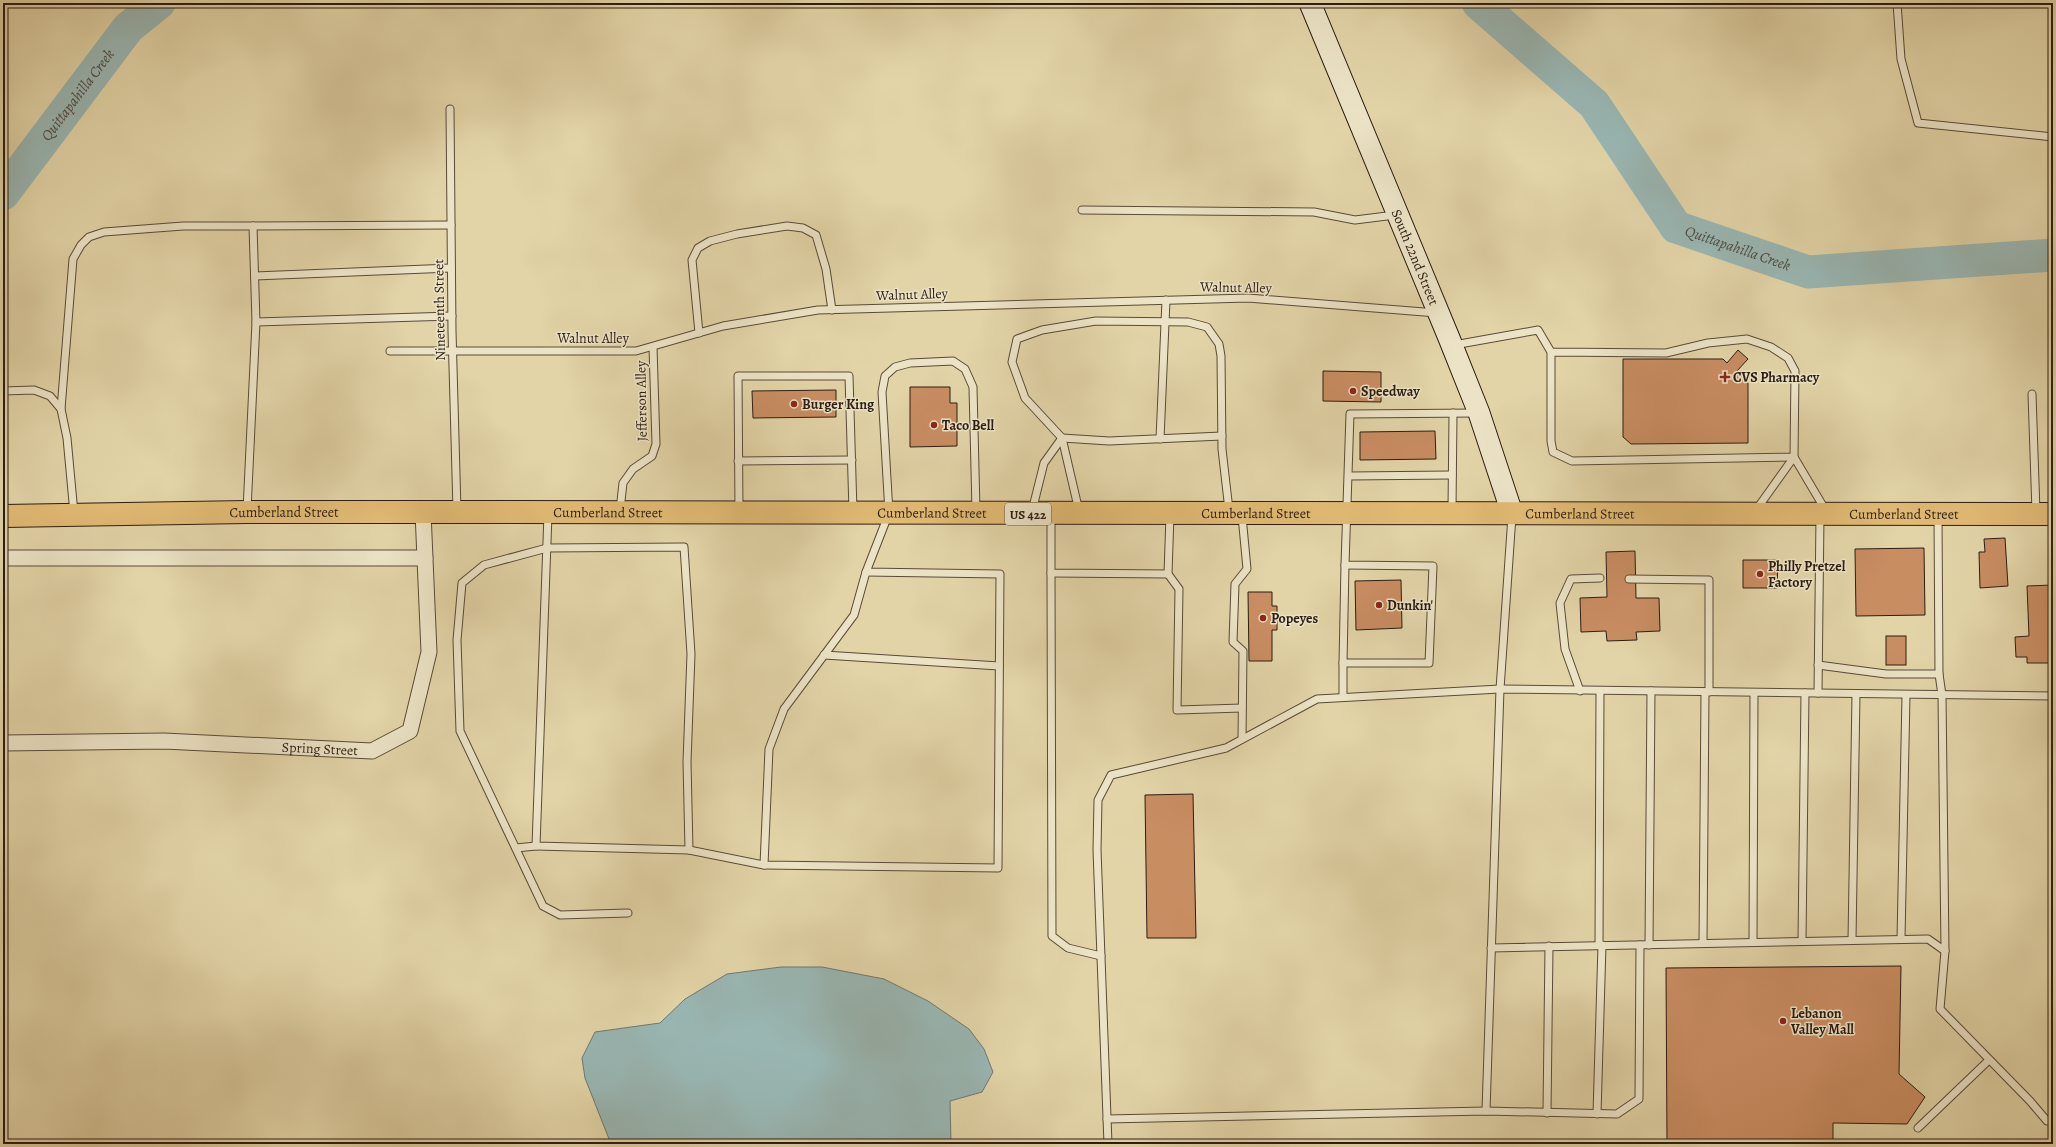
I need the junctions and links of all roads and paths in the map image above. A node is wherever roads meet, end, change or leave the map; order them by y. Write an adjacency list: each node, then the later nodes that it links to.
1 (1310, 3): 6 (street, South 22nd Street)
2 (1897, 3): 4 (lane)
3 (450, 109): 7 (lane, Nineteenth Street)
4 (2053, 137)
5 (1082, 210): 6 (lane)
6 (1398, 214): 13 (street, South 22nd Street)
7 (451, 225): 8 (lane); 9 (lane, Nineteenth Street)
8 (253, 226): 10 (lane); 25 (lane)
9 (452, 268): 10 (lane); 14 (lane, Nineteenth Street)
10 (255, 276): 15 (lane)
11 (1166, 300): 12 (lane, Walnut Alley); 13 (lane, Walnut Alley); 16 (lane)
12 (832, 310): 17 (lane, Walnut Alley); 17 (lane)
13 (1439, 313): 18 (street, South 22nd Street)
14 (452, 316): 15 (lane); 20 (lane, Nineteenth Street)
15 (256, 322): 36 (lane)
16 (1166, 322): 28 (lane); 29 (lane); 30 (lane)
17 (699, 333): 19 (lane, Walnut Alley)
18 (1452, 345): 22 (lane); 27 (street, South 22nd Street)
19 (653, 347): 20 (lane, Walnut Alley); 40 (lane, Jefferson Alley)
20 (452, 350): 21 (lane, Walnut Alley); 38 (lane, Nineteenth Street)
21 (390, 351)
22 (1551, 352): 31 (lane); 31 (lane)
23 (3, 391): 25 (lane)
24 (2032, 394): 55 (lane)
25 (61, 409): 56 (lane)
26 (1453, 413): 27 (lane); 34 (lane); 35 (lane)
27 (1479, 413): 49 (street, South 22nd Street)
28 (1222, 436): 30 (lane); 42 (lane)
29 (1062, 438): 30 (lane); 52 (lane); 53 (lane)
30 (1160, 439)
31 (1794, 457): 44 (lane); 50 (lane)
32 (852, 460): 33 (lane); 33 (lane); 46 (lane)
33 (738, 461): 45 (lane)
34 (1349, 476): 35 (lane); 43 (lane)
35 (1452, 476): 48 (lane)
36 (247, 512): 37 (highway, Cumberland Street / US 422); 56 (highway, Cumberland Street / US 422)
37 (424, 512): 38 (highway, Cumberland Street / US 422); 60 (street, Spring Street)
38 (457, 512): 39 (highway, Cumberland Street / US 422)
39 (548, 512): 40 (highway, Cumberland Street / US 422); 58 (lane)
40 (619, 512): 45 (highway, Cumberland Street / US 422)
41 (1170, 512): 42 (highway, Cumberland Street / US 422); 53 (highway, Cumberland Street / US 422); 64 (lane)
42 (1235, 512): 43 (highway, Cumberland Street / US 422); 85 (lane)
43 (1348, 512): 48 (highway, Cumberland Street / US 422); 61 (lane)
44 (1754, 512): 49 (highway, Cumberland Street / US 422); 50 (highway, Cumberland Street / US 422)
45 (739, 513): 46 (highway, Cumberland Street / US 422)
46 (853, 513): 47 (highway, Cumberland Street / US 422)
47 (888, 513): 51 (highway, Cumberland Street / US 422); 51 (lane); 62 (lane)
48 (1452, 513): 49 (highway, Cumberland Street / US 422)
49 (1512, 513): 72 (lane)
50 (1823, 513): 54 (highway, Cumberland Street / US 422); 69 (lane)
51 (976, 514): 52 (highway, Cumberland Street / US 422)
52 (1041, 514): 53 (highway, Cumberland Street / US 422); 63 (lane)
53 (1079, 514)
54 (1938, 514): 55 (highway, Cumberland Street / US 422); 71 (lane)
55 (2045, 514)
56 (74, 515): 57 (highway, Cumberland Street / US 422)
57 (3, 516)
58 (547, 548): 88 (lane); 89 (lane); 90 (lane)
59 (3, 558): 60 (street)
60 (425, 558): 87 (street, Spring Street)
61 (1345, 565): 68 (lane); 68 (lane)
62 (866, 572): 67 (lane); 70 (lane)
63 (1051, 573): 64 (lane); 104 (lane)
64 (1168, 574): 85 (lane)
65 (1600, 578): 73 (lane)
66 (1629, 578): 76 (lane)
67 (824, 655): 70 (lane); 91 (lane)
68 (1343, 663): 84 (lane)
69 (1818, 665): 71 (lane); 79 (lane)
70 (999, 666): 91 (lane)
71 (1939, 674): 82 (lane)
72 (1500, 689): 73 (lane); 84 (lane); 102 (lane)
73 (1580, 690): 74 (lane)
74 (1600, 690): 75 (lane); 100 (lane)
75 (1651, 691): 76 (lane); 99 (lane)
76 (1707, 692): 77 (lane); 97 (lane)
77 (1754, 693): 78 (lane); 96 (lane)
78 (1805, 693): 79 (lane); 95 (lane)
79 (1818, 693): 80 (lane)
80 (1856, 694): 81 (lane); 94 (lane)
81 (1906, 695): 82 (lane); 93 (lane)
82 (1942, 695): 83 (lane); 103 (lane)
83 (2053, 696)
84 (1343, 697): 86 (lane)
85 (1242, 708): 86 (lane)
86 (1242, 739): 104 (lane)
87 (3, 743)
88 (536, 846): 89 (lane); 90 (lane)
89 (516, 848): 92 (lane)
90 (689, 850): 91 (lane)
91 (764, 865)
92 (628, 913)
93 (1901, 939): 94 (lane); 103 (lane)
94 (1852, 940): 95 (lane)
95 (1802, 941): 96 (lane)
96 (1753, 942): 97 (lane)
97 (1703, 943): 99 (lane)
98 (1640, 944): 99 (lane); 100 (lane); 108 (lane)
99 (1649, 944)
100 (1601, 945): 101 (lane); 108 (lane)
101 (1549, 946): 102 (lane); 107 (lane)
102 (1491, 948): 106 (lane)
103 (1945, 951): 105 (lane)
104 (1101, 956): 109 (lane)
105 (1989, 1060): 110 (lane); 111 (lane)
106 (1486, 1111): 107 (lane); 109 (lane)
107 (1547, 1113): 108 (lane)
108 (1597, 1114)
109 (1107, 1119): 112 (lane)
110 (2053, 1121)
111 (1918, 1128)
112 (1108, 1144)

